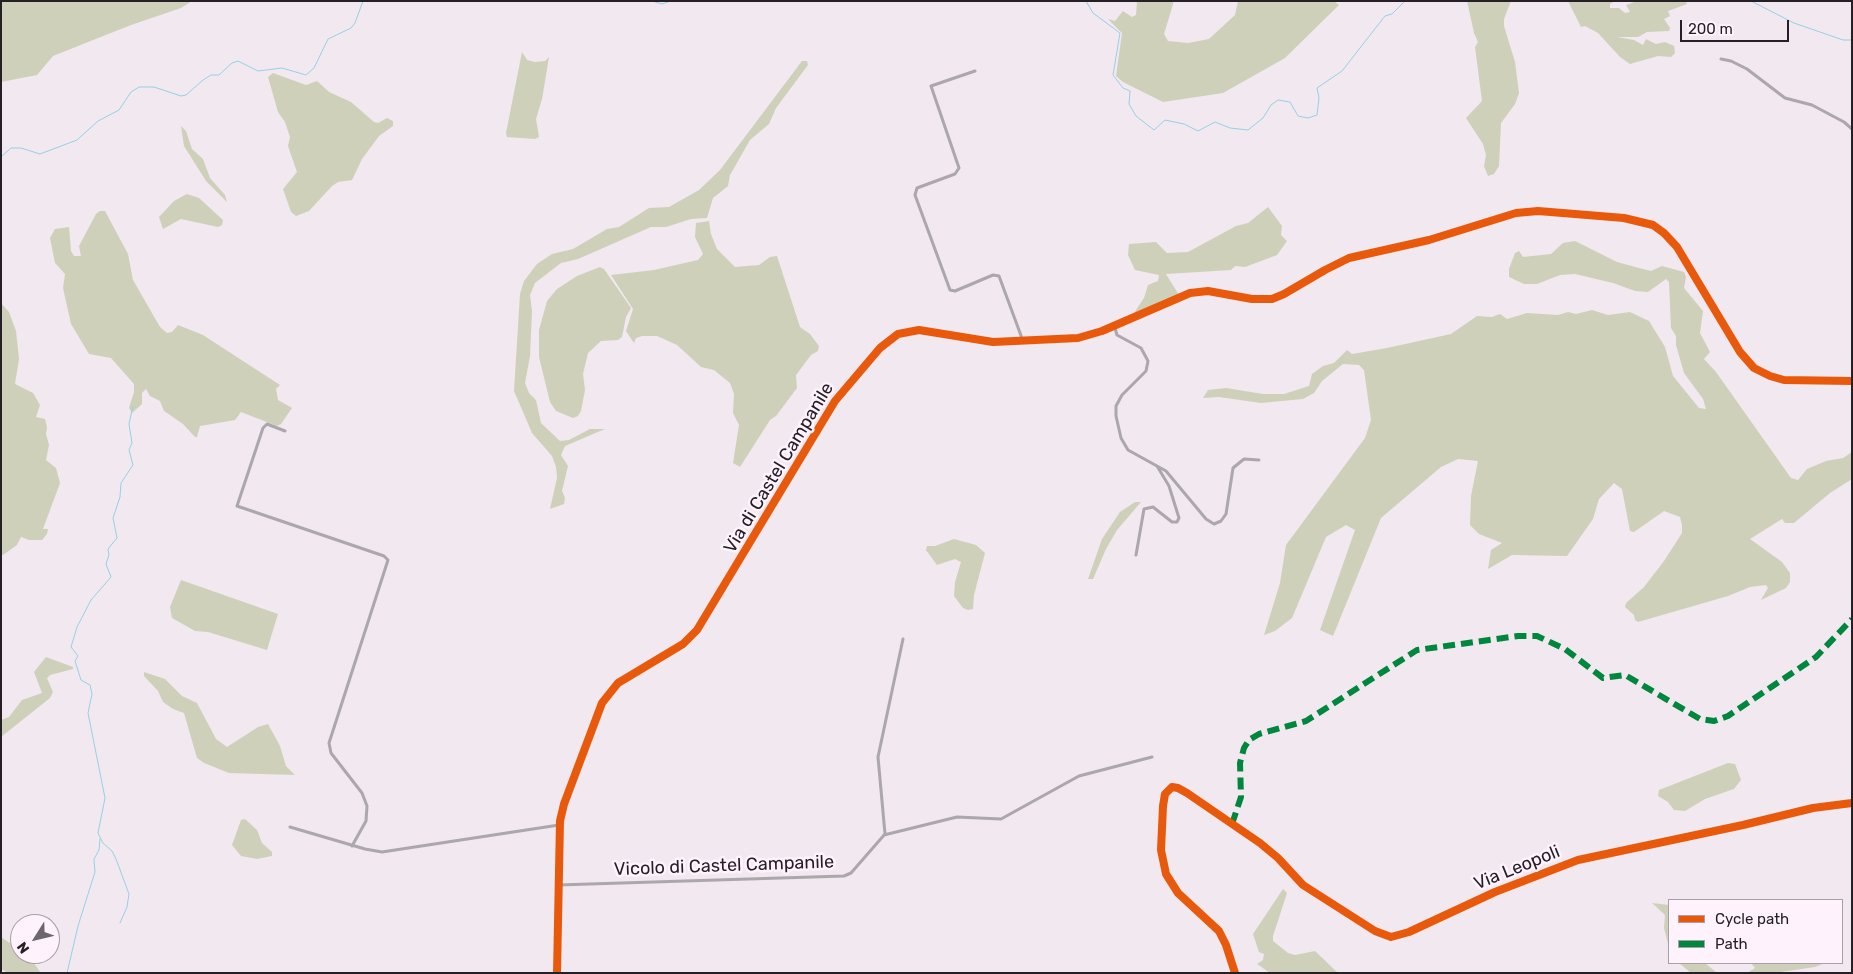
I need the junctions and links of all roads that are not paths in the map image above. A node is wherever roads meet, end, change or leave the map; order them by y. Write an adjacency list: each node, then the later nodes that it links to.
1 (1721, 59): 3 (street)
2 (975, 71): 5 (street)
3 (1852, 129)
4 (1114, 325): 5 (street, Via di Castel Campanile); 6 (street, Via di Castel Campanile); 9 (street)
5 (1023, 341): 14 (street, Via di Castel Campanile)
6 (1852, 381)
7 (285, 431): 17 (street)
8 (1259, 460): 9 (street)
9 (1155, 463): 10 (street)
10 (1136, 555)
11 (903, 639): 16 (street)
12 (1152, 757): 16 (street)
13 (1852, 804): 20 (street, Via Leopoli)
14 (559, 825): 17 (street); 18 (street, Via di Castel Campanile)
15 (290, 827): 17 (street)
16 (884, 835): 18 (street, Vicolo di Castel Campanile)
17 (352, 846)
18 (558, 885): 19 (street, Via di Castel Campanile)
19 (557, 973)
20 (1235, 973)

